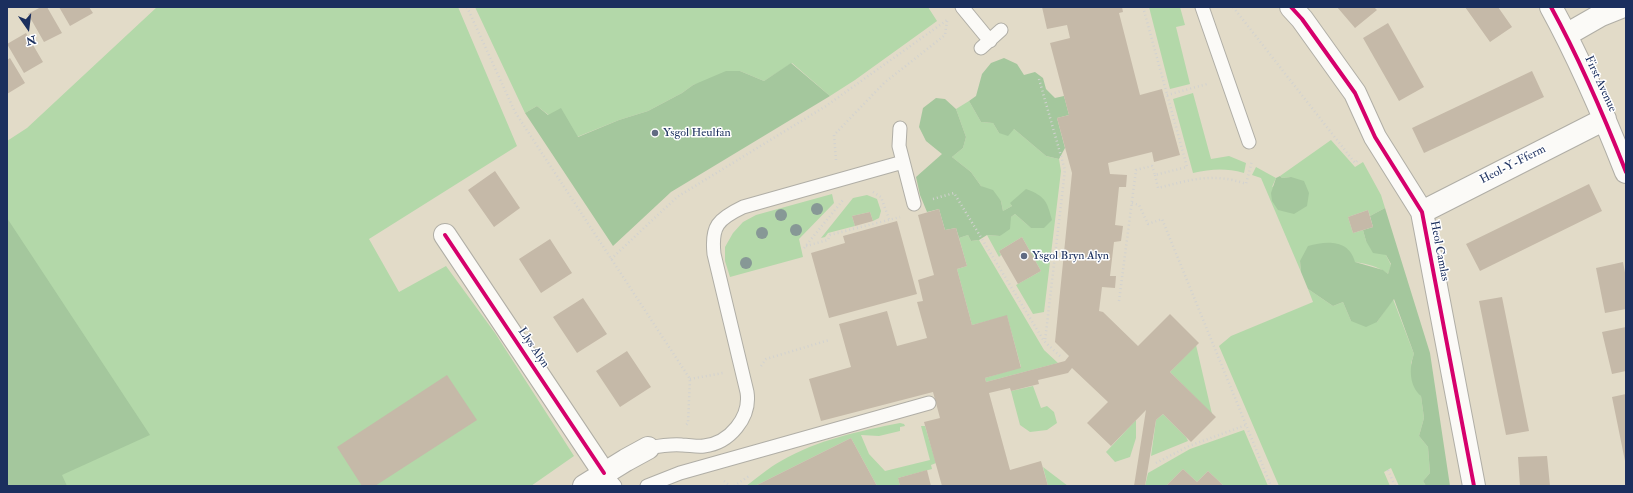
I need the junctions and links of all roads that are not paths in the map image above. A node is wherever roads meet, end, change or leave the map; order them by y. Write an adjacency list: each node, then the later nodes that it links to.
1 (962, 7): 6 (lane)
2 (1202, 7): 10 (lane)
3 (1291, 7): 14 (street, Heol Camlas)
4 (1551, 7): 7 (street, First Avenue)
5 (1621, 7): 7 (street)
6 (1001, 30)
7 (1566, 35): 8 (street, First Avenue)
8 (1605, 119): 12 (street, First Avenue); 14 (street, Heol-Y-Fferm)
9 (900, 128): 11 (lane)
10 (1249, 142)
11 (903, 162): 13 (lane); 17 (lane)
12 (1626, 172)
13 (914, 204)
14 (1422, 212): 21 (street, Heol Camlas)
15 (445, 235): 18 (street, Llys Alyn)
16 (929, 403): 20 (lane)
17 (648, 448): 18 (street)
18 (610, 479): 19 (street)
19 (584, 486)
20 (647, 486)
21 (1474, 486)

